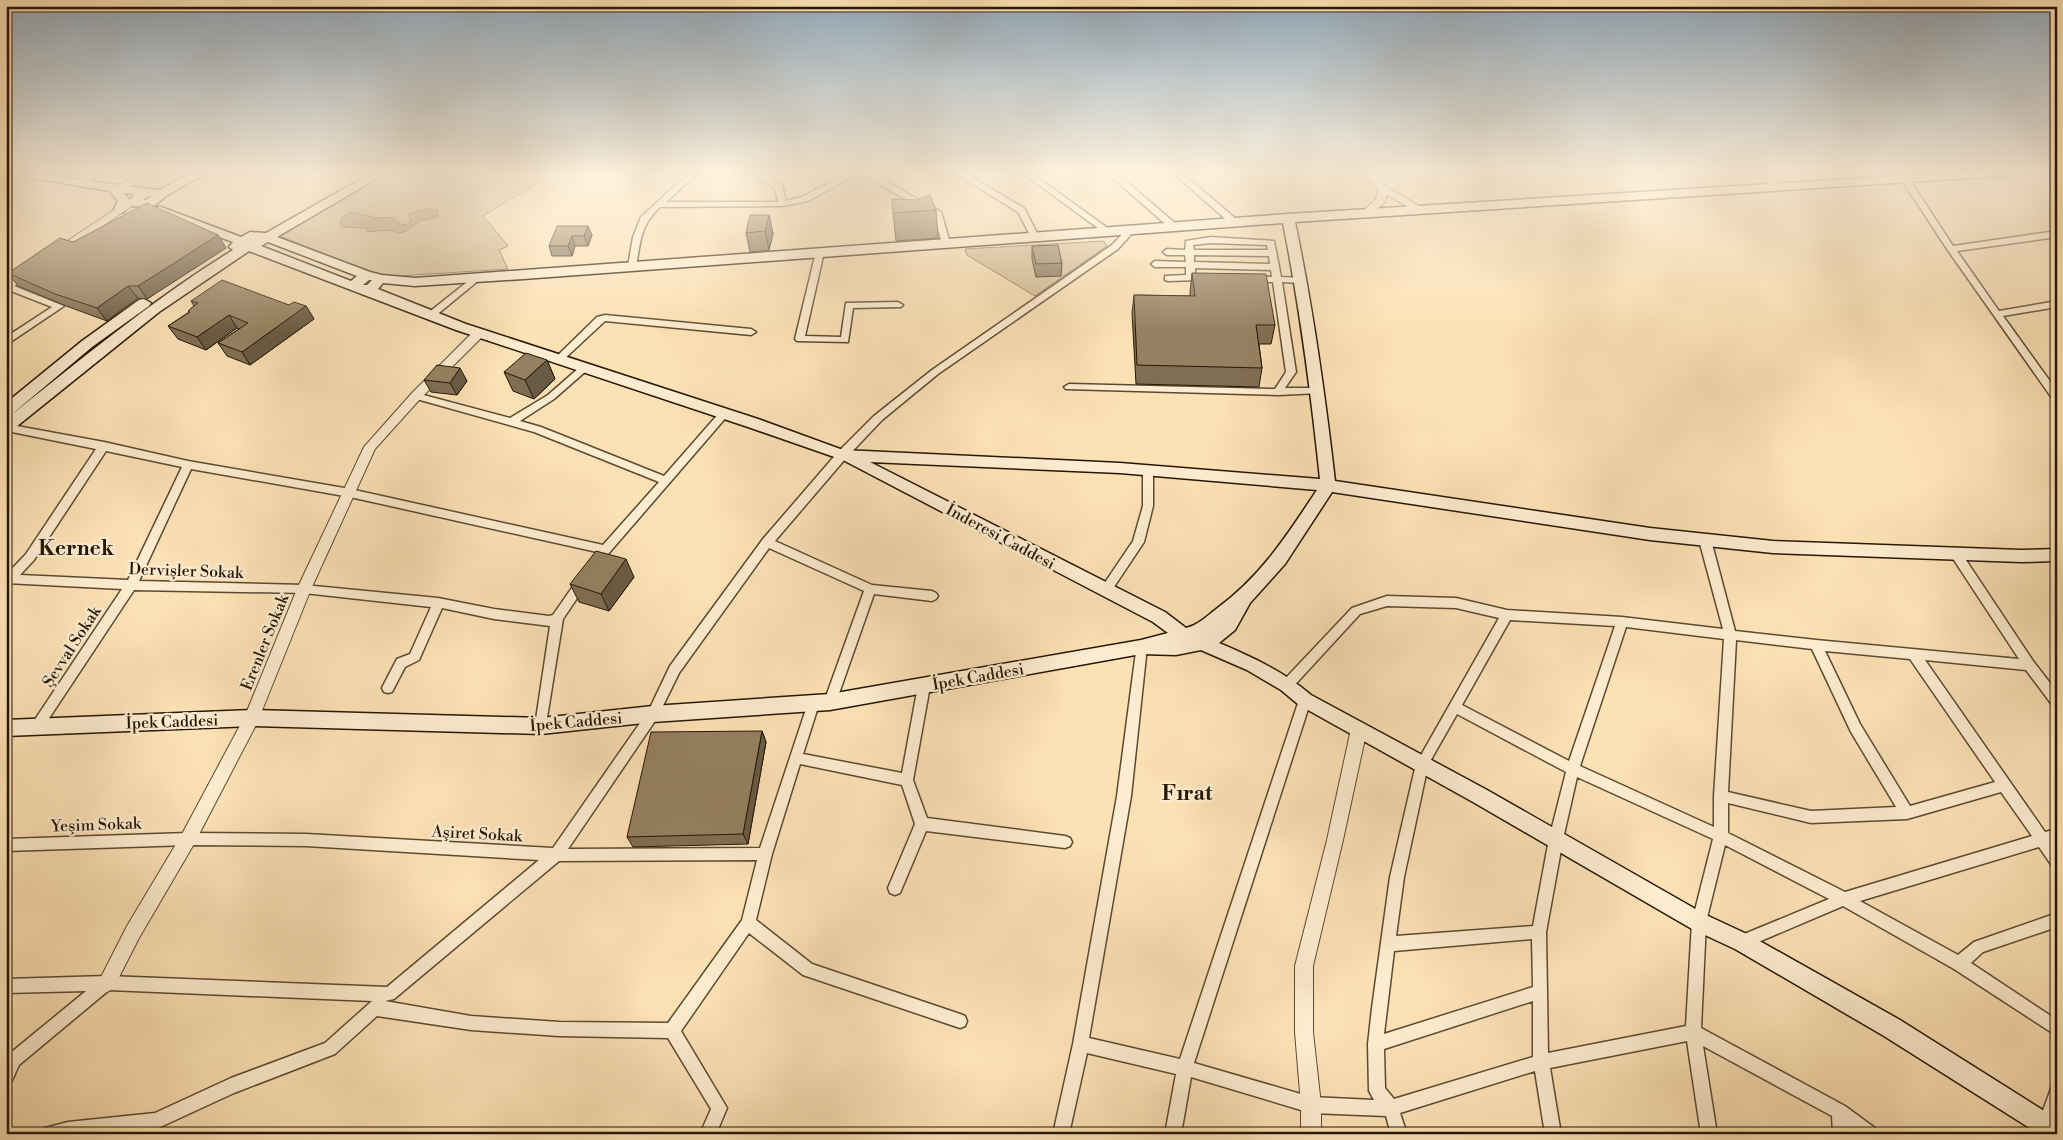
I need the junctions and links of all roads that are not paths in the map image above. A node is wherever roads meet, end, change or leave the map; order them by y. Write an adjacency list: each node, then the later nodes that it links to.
1 (96, 225): 38 (street)
2 (199, 225): 20 (main road)
3 (233, 225): 17 (main road)
4 (278, 225): 17 (main road)
5 (281, 225): 17 (main road)
6 (642, 225): 27 (street)
7 (941, 225): 19 (street)
8 (1029, 225): 18 (street)
9 (1100, 225): 15 (street)
10 (1185, 225): 13 (main road)
11 (1290, 225): 35 (main road)
12 (1935, 225): 21 (street)
13 (1173, 226): 14 (main road)
14 (1131, 230): 15 (main road); 61 (street)
15 (1109, 232): 18 (main road)
16 (2057, 234): 21 (street)
17 (261, 236): 20 (main road); 37 (main road)
18 (1035, 237): 19 (main road)
19 (946, 243): 22 (main road)
20 (246, 244): 37 (main road); 56 (main road); 59 (main road)
21 (1951, 250): 42 (street)
22 (820, 252): 27 (main road); 41 (street)
23 (1167, 252): 24 (street)
24 (1189, 252): 26 (street); 28 (street)
25 (1155, 264): 26 (street)
26 (1190, 265): 28 (street); 31 (street)
27 (632, 266): 29 (main road)
28 (1275, 266): 34 (street)
29 (476, 278): 36 (main road); 43 (street)
30 (1168, 278): 31 (street)
31 (1191, 278): 32 (street)
32 (1210, 279)
33 (1239, 279): 34 (street)
34 (1277, 280): 35 (street); 53 (street)
35 (1301, 280): 52 (main road)
36 (415, 282): 37 (main road); 39 (main road)
37 (367, 283): 39 (main road)
38 (7, 288): 46 (street)
39 (396, 301): 43 (main road)
40 (2057, 304): 42 (street)
41 (898, 305)
42 (1998, 314): 50 (street)
43 (431, 315): 45 (main road)
44 (750, 332): 47 (street)
45 (479, 333): 47 (main road); 54 (street, Erenler Sokak)
46 (6, 342)
47 (558, 360): 48 (main road)
48 (583, 369): 57 (main road); 58 (street)
49 (2057, 380): 50 (street)
50 (2046, 382): 55 (street)
51 (1069, 387): 53 (street)
52 (1318, 391): 53 (street); 65 (main road)
53 (1278, 392)
54 (416, 396): 58 (street); 66 (street, Erenler Sokak)
55 (2057, 399)
56 (6, 411)
57 (724, 414): 61 (main road); 64 (street)
58 (511, 422): 64 (street)
59 (6, 427): 60 (street)
60 (104, 446): 62 (street); 72 (street)
61 (842, 455): 63 (main road); 68 (street); 76 (main road, İnderesi Caddesi)
62 (188, 465): 66 (street); 73 (street)
63 (1148, 470): 65 (main road); 76 (street)
64 (666, 481): 69 (street)
65 (1328, 486): 67 (main road); 83 (main road, İpek Caddesi)
66 (350, 493): 69 (street); 74 (street, Erenler Sokak)
67 (1705, 540): 70 (main road); 82 (street)
68 (767, 542): 75 (street); 95 (street)
69 (604, 550): 80 (street)
70 (1956, 554): 71 (main road); 87 (street)
71 (2057, 555)
72 (8, 579): 73 (street, Dervişler Sokak)
73 (131, 585): 74 (street, Dervişler Sokak); 97 (street, Şevval Sokak)
74 (304, 589): 78 (street, Dervişler Sokak); 96 (street, Erenler Sokak)
75 (870, 589): 77 (street); 93 (street)
76 (1106, 590): 83 (main road, İnderesi Caddesi)
77 (932, 596)
78 (438, 603): 80 (street, Dervişler Sokak); 90 (street)
79 (1507, 615): 81 (street); 88 (street); 94 (street)
80 (557, 618): 98 (street)
81 (1622, 622): 82 (street); 103 (street)
82 (1730, 634): 84 (street); 106 (street)
83 (1192, 639): 85 (main road, İpek Caddesi); 88 (main road, İnderesi Caddesi)
84 (1816, 646): 86 (street); 107 (street)
85 (1141, 647): 89 (main road, İpek Caddesi); 137 (street)
86 (1915, 656): 87 (street); 105 (street)
87 (2029, 665): 92 (street)
88 (1288, 685): 91 (main road, İnderesi Caddesi)
89 (924, 686): 93 (main road, İpek Caddesi); 104 (street)
90 (388, 688)
91 (1305, 700): 100 (main road, İnderesi Caddesi); 140 (street)
92 (2057, 702)
93 (821, 703): 95 (main road, İpek Caddesi); 101 (street)
94 (1454, 707): 102 (street); 103 (street)
95 (653, 714): 98 (main road, İpek Caddesi); 117 (street)
96 (252, 718): 97 (main road, İpek Caddesi); 98 (main road, İpek Caddesi); 111 (street, Erenler Sokak)
97 (38, 725): 99 (main road, İpek Caddesi)
98 (541, 726)
99 (6, 728)
100 (1359, 729): 102 (main road, İnderesi Caddesi); 143 (street)
101 (796, 758): 104 (street); 116 (street)
102 (1422, 764): 112 (main road, İnderesi Caddesi); 126 (street)
103 (1574, 769): 110 (street); 112 (street)
104 (907, 780): 108 (street)
105 (2004, 785): 107 (street); 113 (street)
106 (1720, 796): 107 (street); 110 (street)
107 (1907, 813)
108 (922, 824): 114 (street); 119 (street)
109 (2057, 835): 113 (street)
110 (1721, 836): 120 (street); 122 (street)
111 (188, 839): 115 (street, Yeşim Sokak); 117 (street, Aşiret Sokak); 128 (street, Erenler Sokak)
112 (1556, 839): 122 (main road, İnderesi Caddesi); 124 (street)
113 (2042, 840): 118 (street); 120 (street)
114 (1065, 842)
115 (6, 845)
116 (765, 854): 117 (street, Aşiret Sokak); 123 (street)
117 (556, 855): 131 (street)
118 (2057, 861)
119 (895, 888)
120 (1844, 899): 125 (street); 127 (street)
121 (2057, 920): 127 (street)
122 (1699, 922): 125 (main road, İnderesi Caddesi); 136 (street)
123 (748, 923): 133 (street); 135 (street)
124 (1539, 932): 126 (street); 130 (street)
125 (1742, 942): 146 (main road, İnderesi Caddesi)
126 (1388, 944): 138 (street)
127 (1959, 964): 134 (street)
128 (107, 984): 129 (street); 131 (street); 141 (street)
129 (6, 986)
130 (1539, 992): 138 (street); 139 (street)
131 (389, 994): 132 (street)
132 (374, 1008): 135 (street); 147 (street)
133 (960, 1021)
134 (2057, 1029)
135 (672, 1031): 148 (street)
136 (1693, 1032): 139 (street); 145 (street); 154 (street)
137 (1081, 1044): 140 (street); 149 (street)
138 (1376, 1044): 144 (street)
139 (1541, 1062): 144 (street); 153 (street)
140 (1185, 1068): 143 (street); 150 (street)
141 (6, 1078)
142 (2057, 1091): 146 (street)
143 (1311, 1105): 144 (street); 151 (street)
144 (1391, 1108): 152 (street)
145 (1839, 1112): 155 (street); 156 (street)
146 (2051, 1128)
147 (51, 1134)
148 (708, 1134)
149 (1061, 1134)
150 (1173, 1134)
151 (1311, 1134)
152 (1399, 1134)
153 (1553, 1134)
154 (1709, 1134)
155 (1841, 1134)
156 (1869, 1134)

